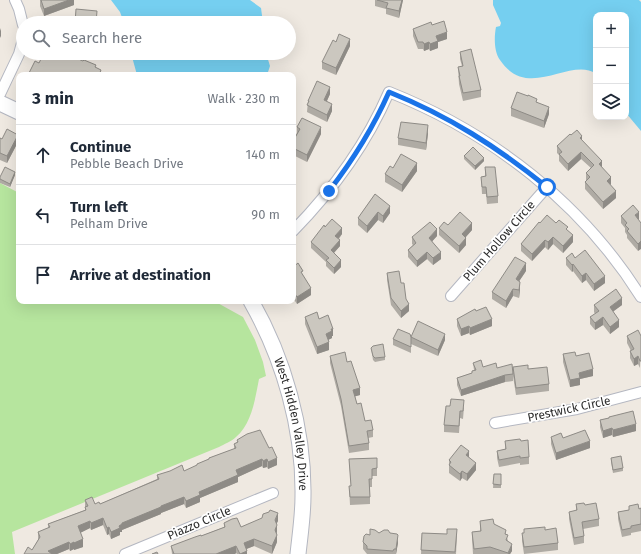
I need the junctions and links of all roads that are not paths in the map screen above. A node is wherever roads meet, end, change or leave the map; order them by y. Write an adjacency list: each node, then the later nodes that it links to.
1 (15, 0): 2 (street)
2 (21, 16)
3 (16, 60): 4 (street)
4 (0, 94)
5 (0, 103): 6 (street)
6 (16, 111)
7 (547, 187): 8 (street); 9 (street, Plum Hollow Circle); 10 (street)
8 (296, 228)
9 (451, 296)
10 (641, 298)
11 (253, 304): 16 (street, West Hidden Valley Drive)
12 (641, 392): 13 (street, Prestwick Circle)
13 (495, 422)
14 (273, 493): 15 (street, Piazzo Circle)
15 (125, 554)
16 (298, 554)

